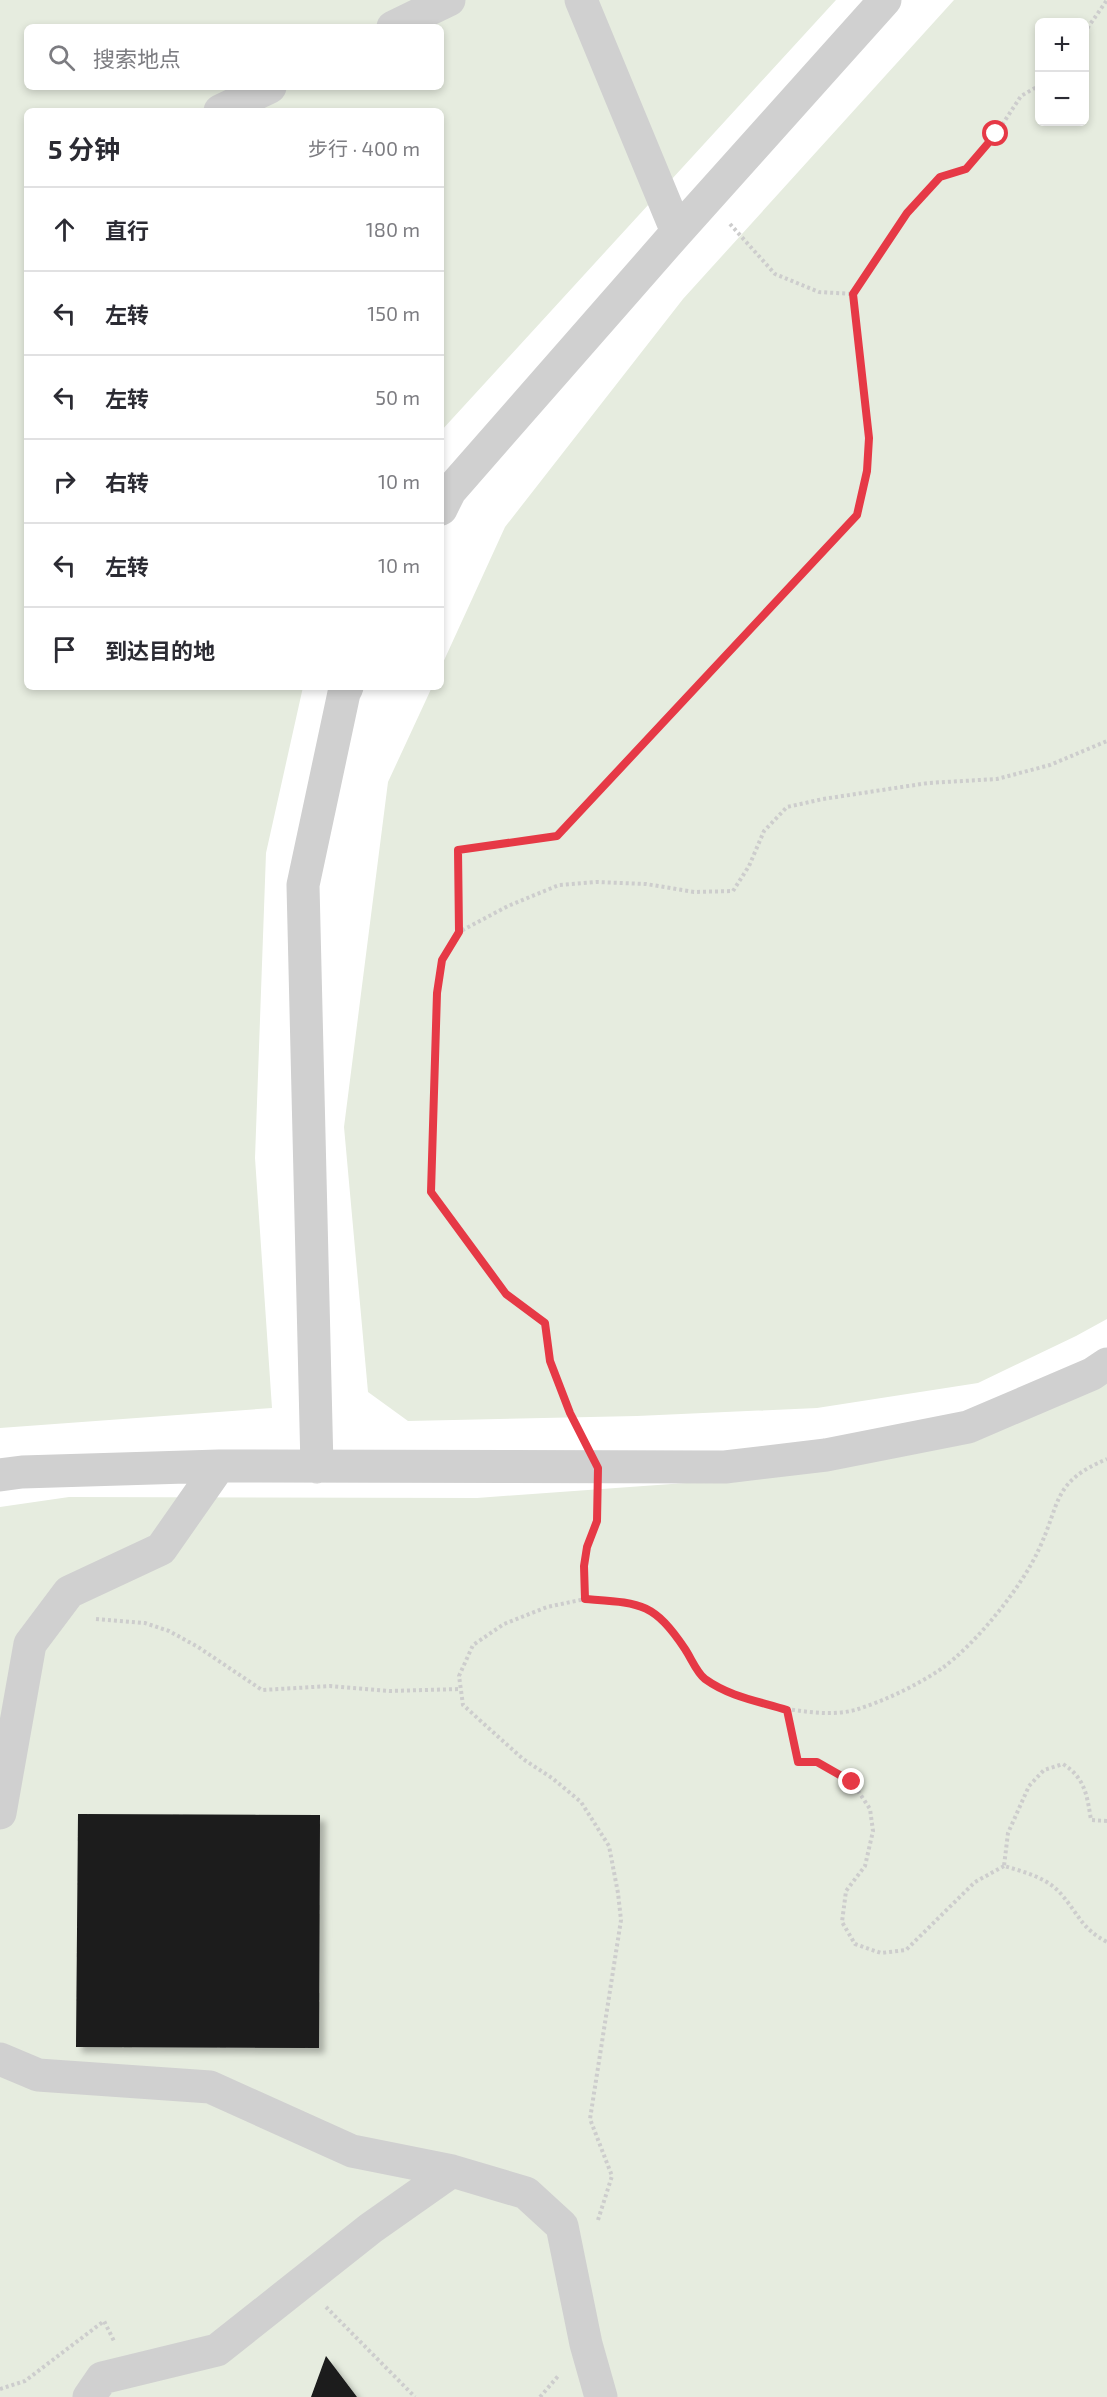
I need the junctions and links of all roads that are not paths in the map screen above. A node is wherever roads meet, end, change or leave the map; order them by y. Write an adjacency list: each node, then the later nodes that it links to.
1 (449, 0): 4 (lane)
2 (581, 0): 7 (lane)
3 (885, 0): 7 (lane)
4 (399, 24)
5 (264, 90): 6 (lane)
6 (226, 108)
7 (677, 232): 8 (lane)
8 (451, 471): 9 (lane)
9 (444, 503)
10 (346, 690): 13 (lane)
11 (1107, 1364): 13 (lane)
12 (219, 1466): 13 (lane); 14 (lane); 15 (lane)
13 (317, 1467)
14 (0, 1475)
15 (0, 1813)
16 (0, 2059): 17 (lane)
17 (452, 2171): 18 (lane); 19 (lane)
18 (89, 2397)
19 (601, 2397)

